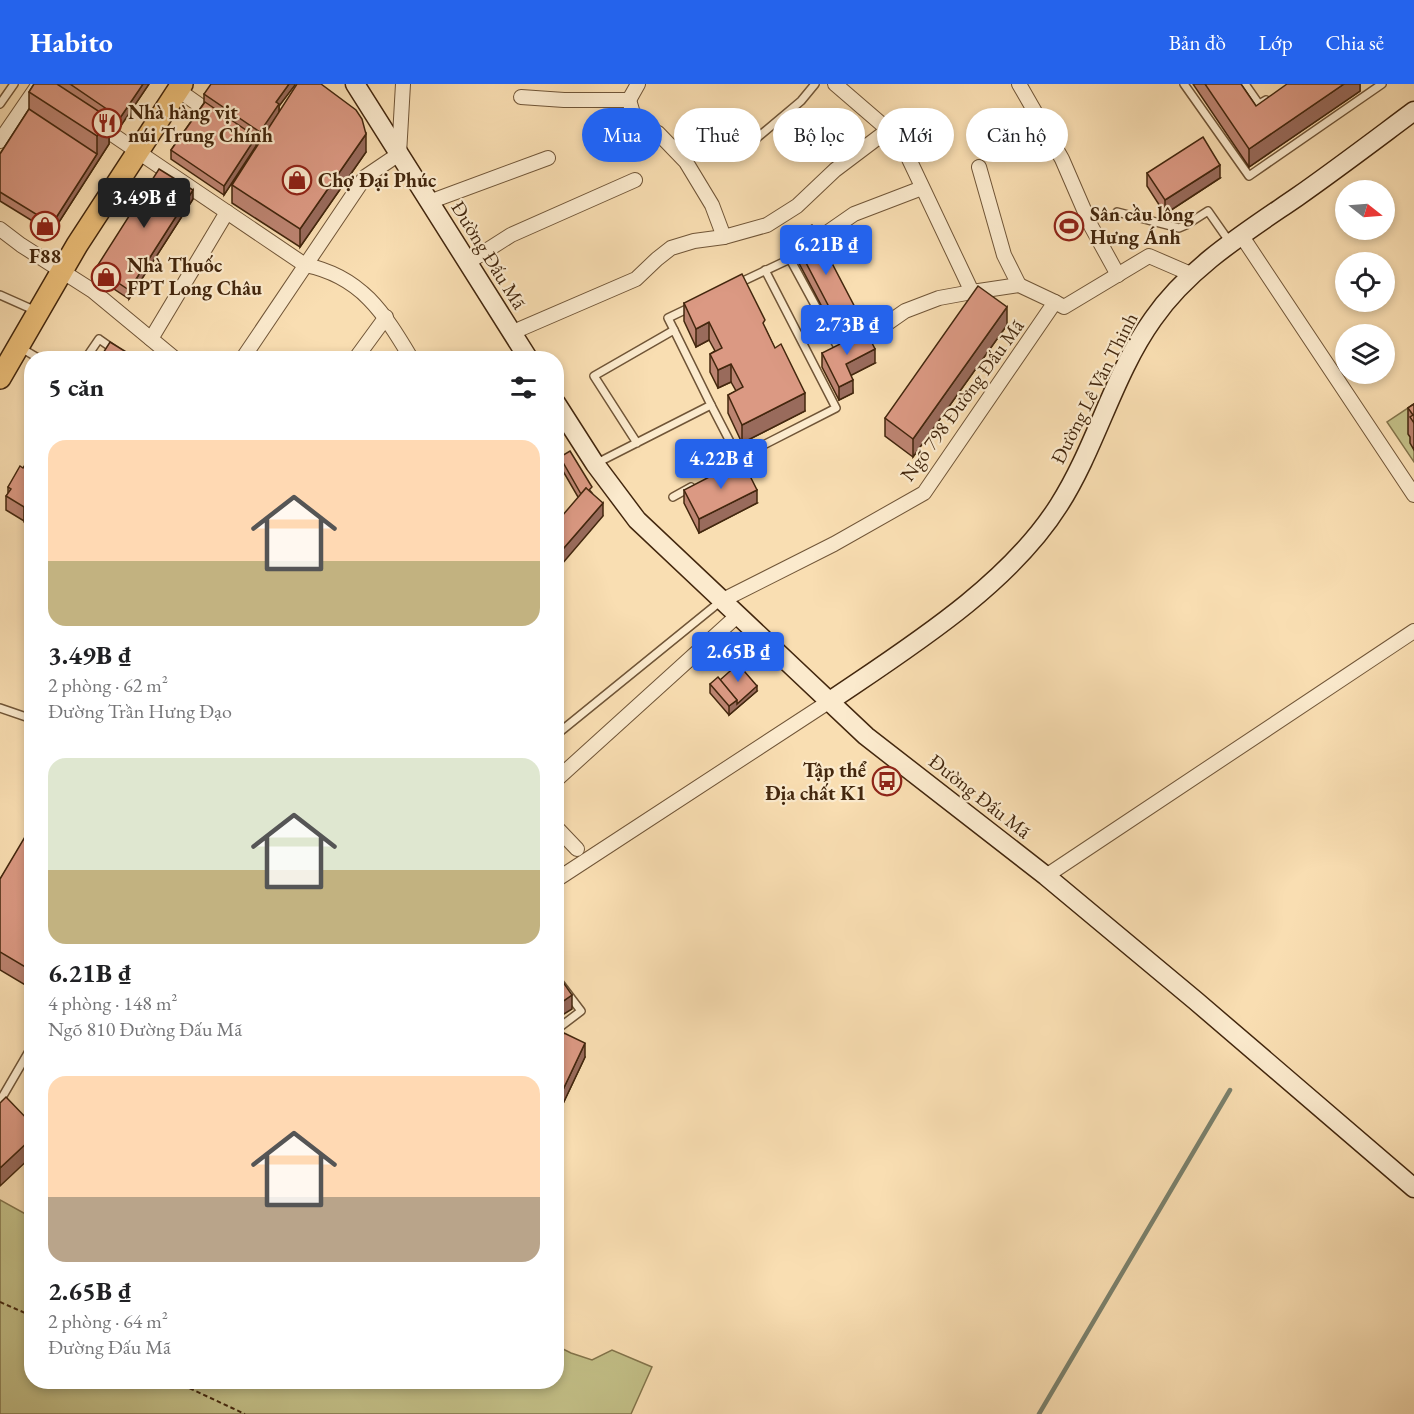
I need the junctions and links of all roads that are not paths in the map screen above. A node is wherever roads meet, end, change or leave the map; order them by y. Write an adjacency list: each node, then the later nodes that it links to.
1 (14, 84): 17 (lane)
2 (355, 84): 26 (street, Đường Đấu Mã)
3 (403, 84): 26 (street)
4 (638, 84): 16 (street)
5 (815, 84): 22 (lane)
6 (835, 84): 20 (street)
7 (1019, 84): 43 (street)
8 (1184, 84): 13 (lane)
9 (1245, 84): 14 (lane)
10 (1382, 84): 13 (lane)
11 (42, 87): 24 (street)
12 (180, 87): 21 (street); 25 (main road)
13 (1370, 87)
14 (1275, 94)
15 (521, 97): 16 (street)
16 (630, 100): 36 (street)
17 (0, 104)
18 (78, 111): 25 (street)
19 (1414, 111): 37 (street, Đường Lê Văn Thịnh)
20 (877, 120)
21 (228, 124)
22 (761, 135)
23 (877, 139): 36 (street)
24 (0, 141)
25 (138, 151): 33 (street); 40 (main road)
26 (399, 154): 32 (street, Đường Đấu Mã); 39 (street)
27 (548, 158): 32 (street)
28 (910, 162): 31 (street)
29 (979, 167): 46 (street)
30 (635, 180): 38 (street)
31 (922, 188): 42 (street); 47 (street)
32 (429, 202): 38 (street, Đường Đấu Mã)
33 (230, 207): 39 (street); 56 (street)
34 (1117, 212): 37 (lane)
35 (0, 229): 40 (street)
36 (724, 237): 54 (street)
37 (1236, 239): 44 (street, Đường Lê Văn Thịnh); 79 (street)
38 (467, 263): 54 (street, Đường Đấu Mã)
39 (305, 265): 52 (street); 63 (street)
40 (62, 270): 51 (main road); 56 (street)
41 (765, 270): 45 (lane); 67 (lane); 70 (lane)
42 (835, 271)
43 (1118, 275): 44 (street); 49 (street)
44 (1193, 275): 84 (street, Đường Lê Văn Thịnh)
45 (736, 285)
46 (1019, 285): 47 (street); 49 (street)
47 (972, 292): 55 (street)
48 (0, 295): 51 (lane)
49 (1055, 302): 81 (street, Ngõ 798 Đường Đấu Mã)
50 (697, 304): 53 (lane)
51 (39, 312): 57 (main road)
52 (386, 317): 64 (street); 65 (street)
53 (674, 330): 72 (lane); 74 (lane)
54 (511, 333): 66 (street, Đường Đấu Mã)
55 (868, 336)
56 (151, 339): 62 (street)
57 (19, 346): 59 (lane); 71 (main road)
58 (848, 346): 67 (lane)
59 (27, 351)
60 (91, 351): 61 (lane)
61 (116, 351)
62 (166, 351)
63 (248, 351)
64 (361, 351)
65 (407, 351)
66 (523, 351)
67 (840, 351): 68 (lane)
68 (831, 355)
69 (822, 360): 70 (lane)
70 (814, 364): 75 (lane)
71 (0, 378)
72 (711, 405): 74 (lane); 75 (lane)
73 (564, 416): 76 (street, Đường Đấu Mã)
74 (637, 443): 76 (lane)
75 (738, 458): 77 (lane)
76 (595, 464): 81 (street, Đường Đấu Mã)
77 (731, 467)
78 (702, 482): 80 (lane)
79 (1414, 495)
80 (673, 497)
81 (721, 601): 82 (street, Đường Đấu Mã); 87 (lane)
82 (737, 616): 84 (street, Đường Đấu Mã); 88 (street)
83 (1414, 631): 92 (street)
84 (830, 702): 91 (street); 92 (street, Đường Đấu Mã)
85 (0, 708): 86 (lane)
86 (24, 716)
87 (564, 729)
88 (564, 773)
89 (564, 835): 90 (street)
90 (578, 849)
91 (564, 875)
92 (1046, 876): 97 (street, Đường Đấu Mã)
93 (564, 989): 94 (lane)
94 (564, 1024)
95 (24, 1060): 96 (lane)
96 (0, 1101)
97 (1414, 1188)

